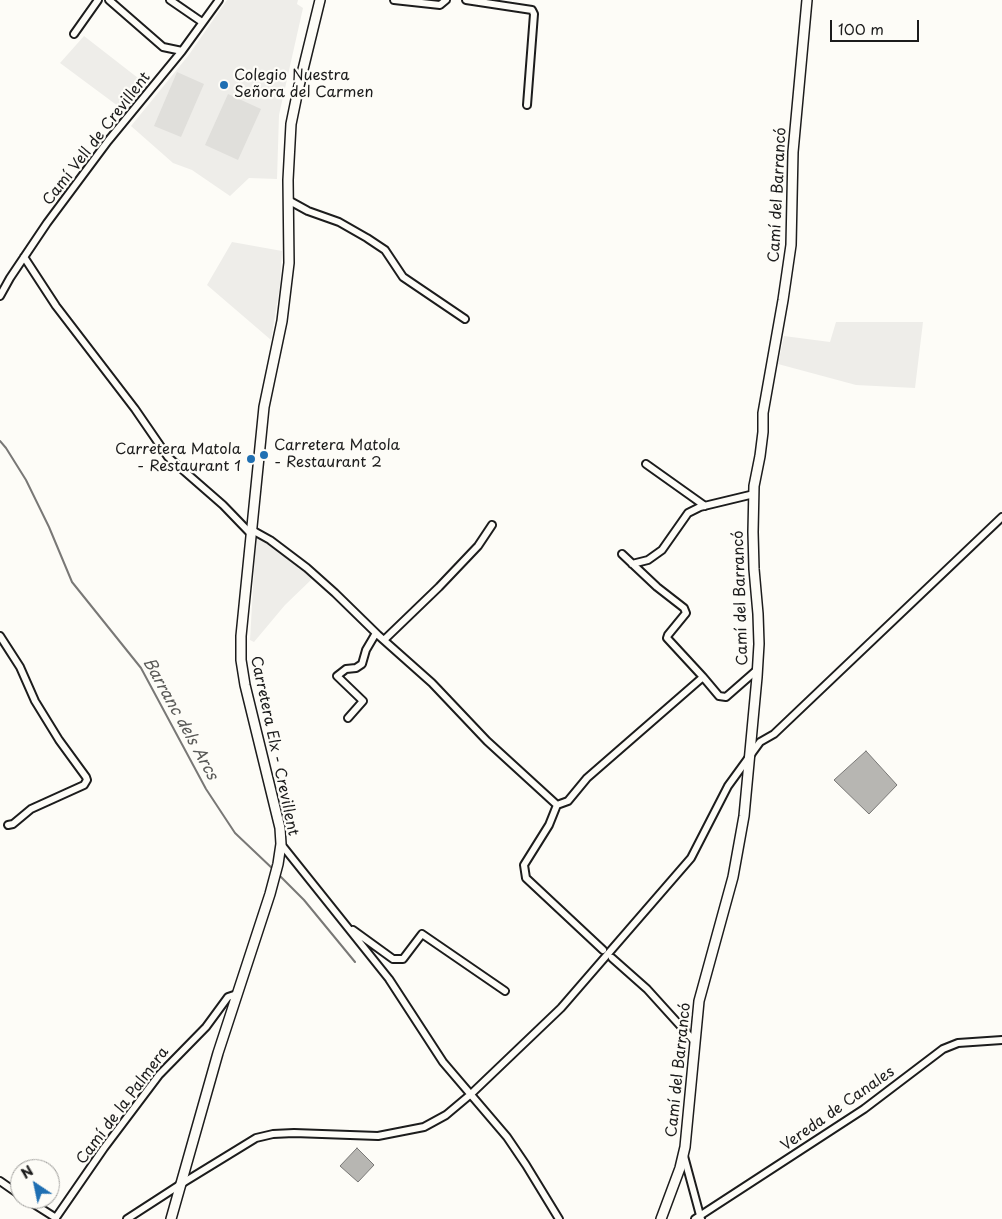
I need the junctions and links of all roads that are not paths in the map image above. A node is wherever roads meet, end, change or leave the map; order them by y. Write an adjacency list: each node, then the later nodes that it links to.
1 (98, 0): 11 (street)
2 (109, 0): 12 (street)
3 (170, 0): 10 (street)
4 (219, 0): 10 (street, Camí Vell de Crevillent)
5 (320, 0): 14 (street, Carretera Elx - Crevillent)
6 (394, 0): 7 (street)
7 (446, 0)
8 (466, 0): 13 (street)
9 (808, 0): 19 (street, Camí del Barrancó)
10 (202, 22): 12 (street, Camí Vell de Crevillent)
11 (74, 34)
12 (182, 51): 15 (street, Camí Vell de Crevillent)
13 (527, 105)
14 (288, 200): 17 (street); 23 (street, Carretera Elx - Crevillent)
15 (24, 256): 16 (street, Camí Vell de Crevillent); 23 (street)
16 (0, 296)
17 (466, 319)
18 (646, 464): 20 (street)
19 (754, 494): 20 (street); 29 (street, Camí del Barrancó)
20 (705, 506): 25 (street)
21 (1002, 517): 32 (street)
22 (492, 525): 28 (street)
23 (252, 532): 26 (street); 35 (street, Carretera Elx - Crevillent)
24 (622, 554): 25 (street)
25 (632, 564): 30 (street)
26 (376, 633): 28 (street); 31 (street)
27 (0, 636): 34 (street)
28 (384, 640): 33 (street)
29 (758, 669): 30 (street); 32 (street, Camí del Barrancó)
30 (703, 677): 33 (street)
31 (348, 718)
32 (749, 755): 42 (street, Camí del Barrancó); 43 (street)
33 (557, 805): 37 (street)
34 (8, 824)
35 (281, 844): 36 (street); 40 (street, Carretera Elx - Crevillent)
36 (346, 925): 39 (street); 43 (street)
37 (603, 950)
38 (612, 958): 42 (street)
39 (505, 991)
40 (237, 994): 45 (street, Carretera Elx - Crevillent); 48 (street, Camí de la Palmera)
41 (1002, 1040): 47 (street, Vereda de Canales)
42 (695, 1042): 44 (street, Camí del Barrancó)
43 (471, 1094): 45 (street); 51 (street)
44 (683, 1155): 47 (street); 52 (street, Camí del Barrancó)
45 (181, 1184): 49 (street); 50 (street, Carretera Elx - Crevillent)
46 (40, 1209): 48 (street)
47 (698, 1218)
48 (55, 1219)
49 (127, 1219)
50 (171, 1219)
51 (559, 1219)
52 (661, 1219)

